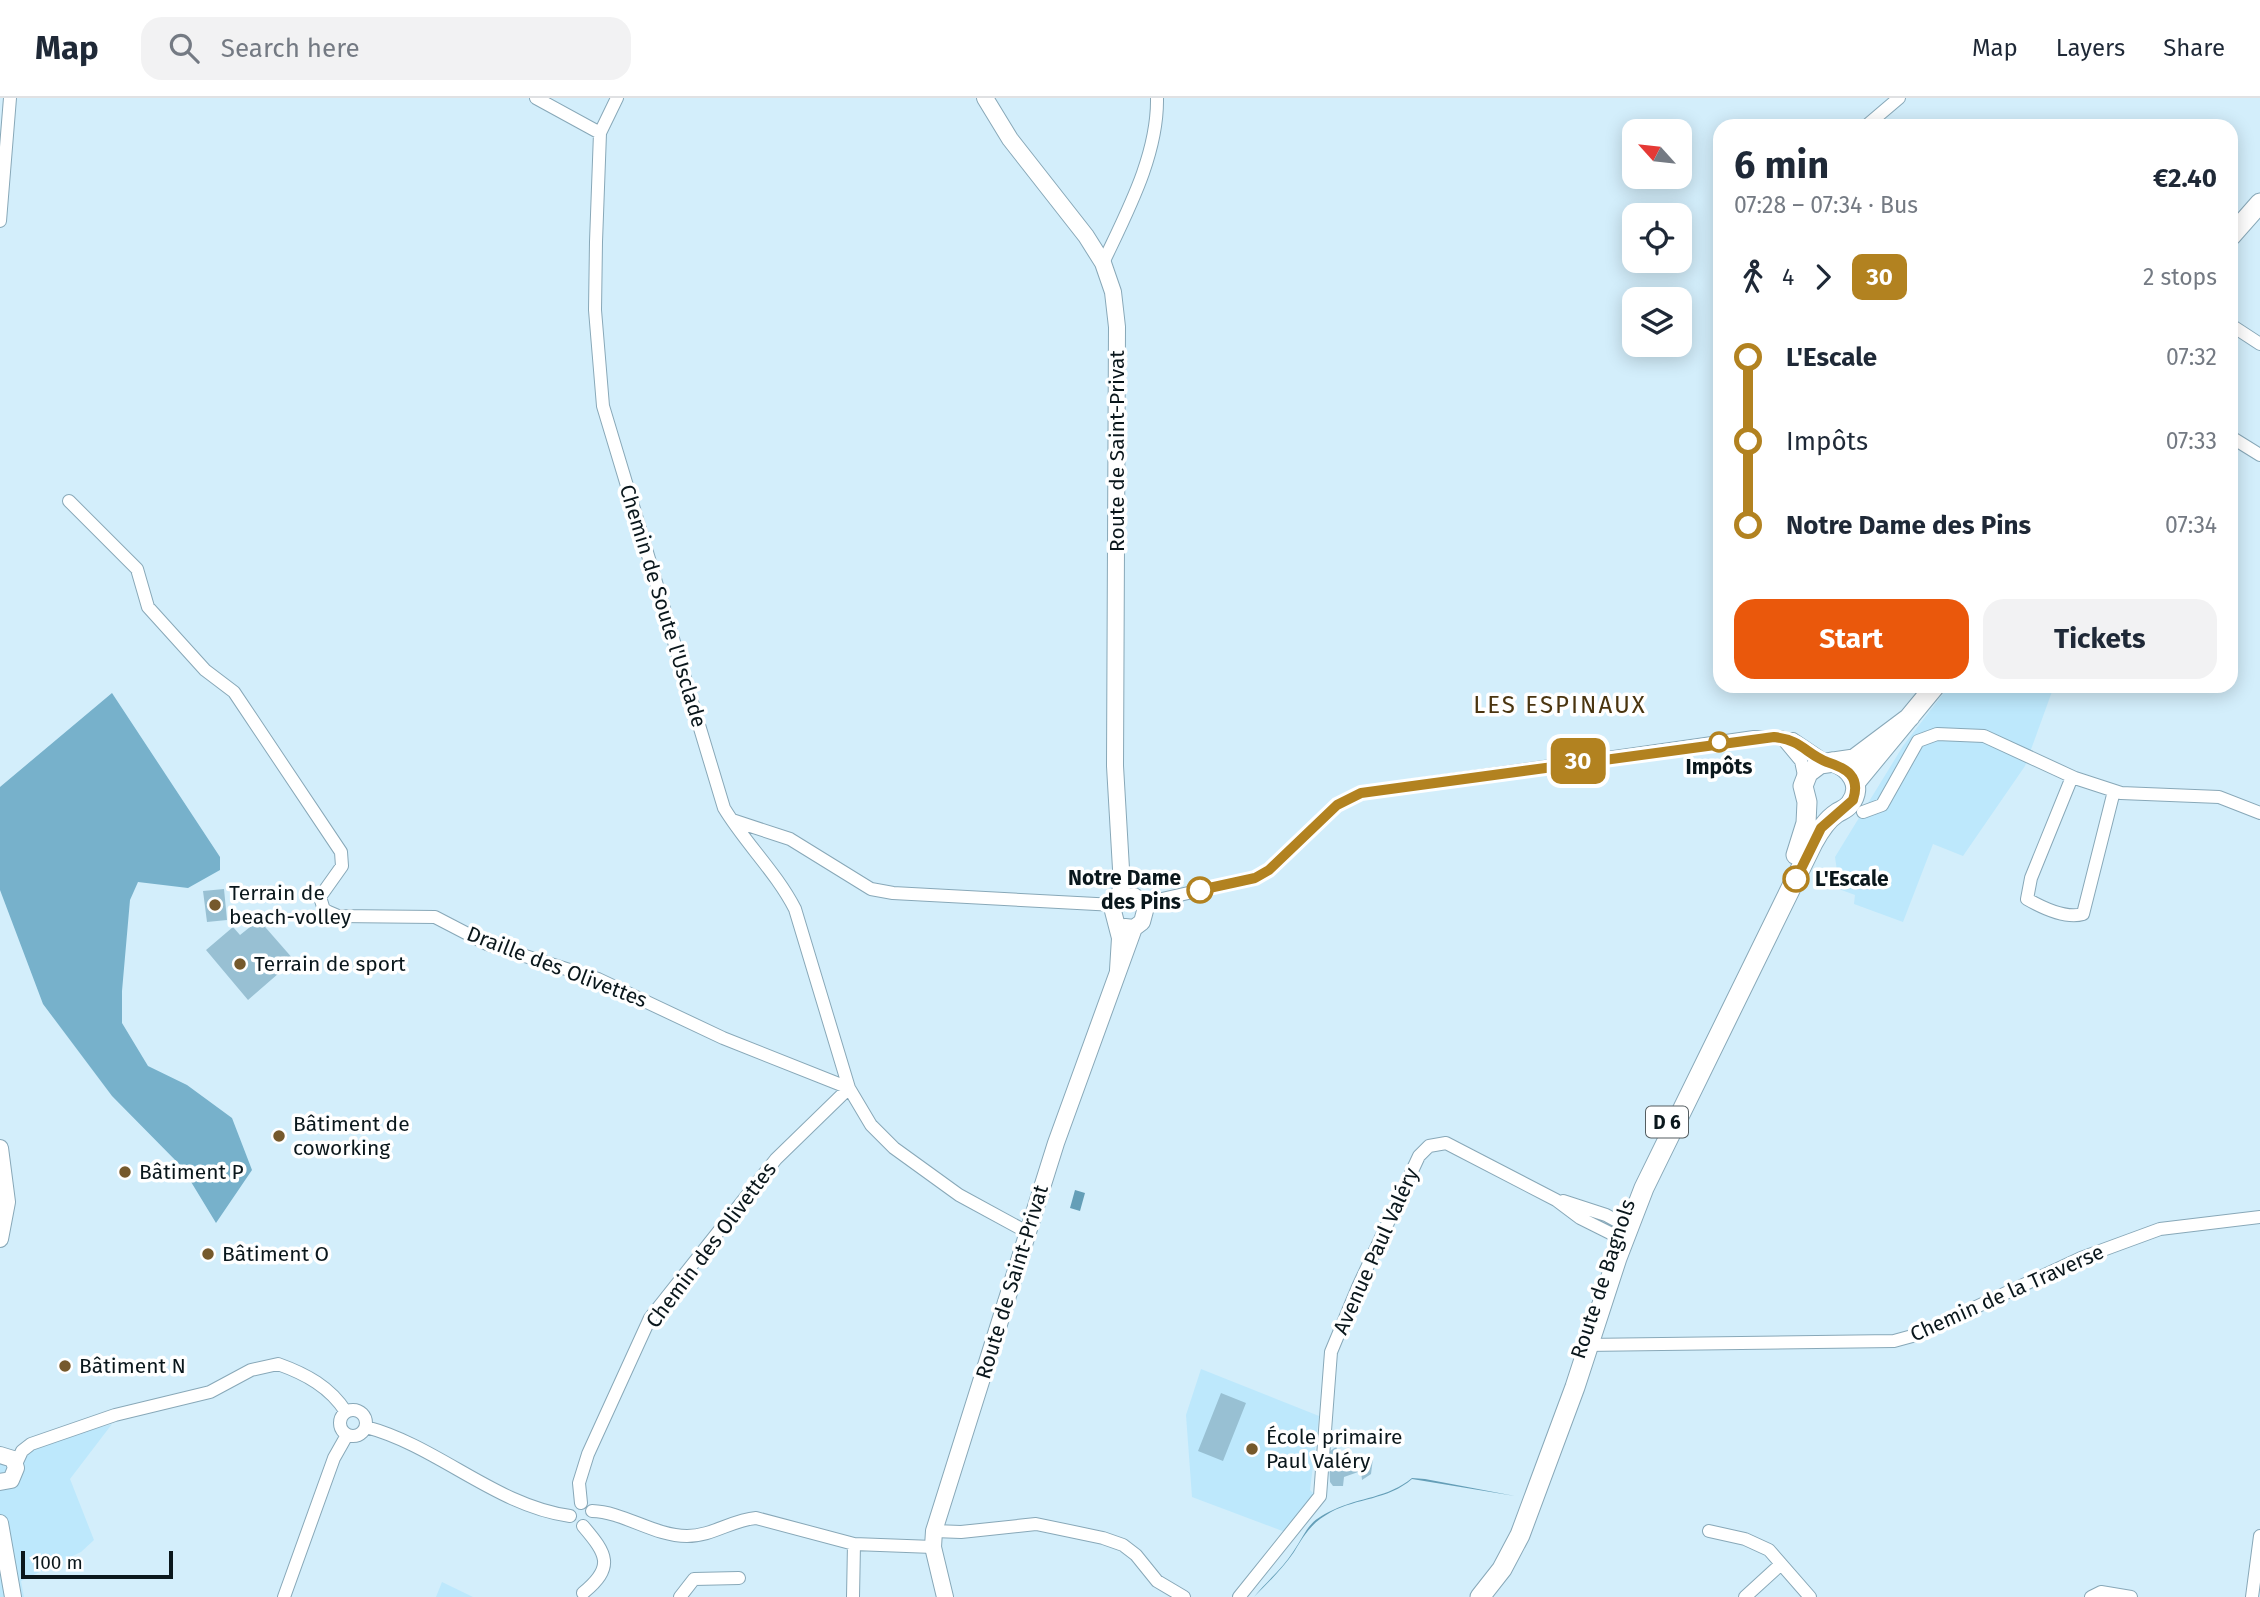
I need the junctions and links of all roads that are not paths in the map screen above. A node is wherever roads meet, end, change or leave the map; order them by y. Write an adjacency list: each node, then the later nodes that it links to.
1 (10, 98): 10 (street)
2 (536, 98): 8 (street)
3 (617, 98): 8 (street, Chemin de Soute l'Usclade)
4 (985, 98): 12 (street, Route de Saint-Privat)
5 (1157, 98): 12 (street)
6 (1899, 98): 7 (street)
7 (1874, 119)
8 (600, 133): 30 (street, Chemin de Soute l'Usclade)
9 (2260, 203): 11 (main road)
10 (0, 221)
11 (2238, 228)
12 (1103, 263): 31 (street, Route de Saint-Privat)
13 (2238, 330): 14 (street)
14 (2260, 344)
15 (2238, 442): 16 (street)
16 (2260, 455)
17 (69, 501): 33 (street, Draille des Olivettes)
18 (1929, 693): 19 (main road)
19 (1910, 717): 21 (main road); 24 (main road)
20 (1781, 737): 21 (street); 23 (street); 31 (street)
21 (1830, 762): 23 (main road); 24 (main road)
22 (2072, 777): 25 (street); 25 (street); 28 (street)
23 (1805, 780): 26 (main road)
24 (1855, 784): 27 (main road); 28 (street)
25 (2114, 791): 29 (street)
26 (1807, 802): 27 (main road); 32 (main road, D 6)
27 (1839, 812): 28 (street); 32 (main road, D 6)
28 (1863, 812)
29 (2260, 813)
30 (732, 821): 31 (street); 33 (street, Chemin de Soute l'Usclade)
31 (1128, 910): 37 (street, Route de Saint-Privat)
32 (1777, 910): 36 (main road, Route de Bagnols / D 6)
33 (849, 1088): 37 (street); 46 (street, Chemin des Olivettes)
34 (0, 1148): 38 (street)
35 (2260, 1217): 39 (street, Chemin de la Traverse)
36 (1621, 1231): 39 (main road, Route de Bagnols / D 6); 64 (street, Avenue Paul Valéry)
37 (1027, 1232): 52 (street, Route de Saint-Privat)
38 (0, 1239)
39 (1585, 1345): 65 (main road, Route de Bagnols / D 6)
40 (346, 1412): 41 (street); 42 (street); 43 (street)
41 (366, 1427): 42 (street); 47 (street)
42 (347, 1435): 59 (street)
43 (7, 1458): 44 (street)
44 (3, 1482): 45 (street)
45 (0, 1497)
46 (586, 1507): 47 (street); 49 (street); 53 (street)
47 (570, 1516): 49 (street)
48 (0, 1523): 54 (street)
49 (583, 1526): 57 (street)
50 (1709, 1531): 55 (street)
51 (2260, 1536): 70 (street)
52 (934, 1539): 53 (street); 62 (street); 63 (street)
53 (854, 1544): 61 (street)
54 (2, 1550): 58 (street)
55 (1780, 1565): 66 (street); 67 (street)
56 (739, 1578): 60 (street)
57 (583, 1593)
58 (13, 1597)
59 (284, 1597)
60 (680, 1597)
61 (853, 1597)
62 (945, 1597)
63 (1184, 1597)
64 (1239, 1597)
65 (1480, 1597)
66 (1745, 1597)
67 (1810, 1597)
68 (2091, 1597): 69 (street)
69 (2131, 1597)
70 (2256, 1597)

